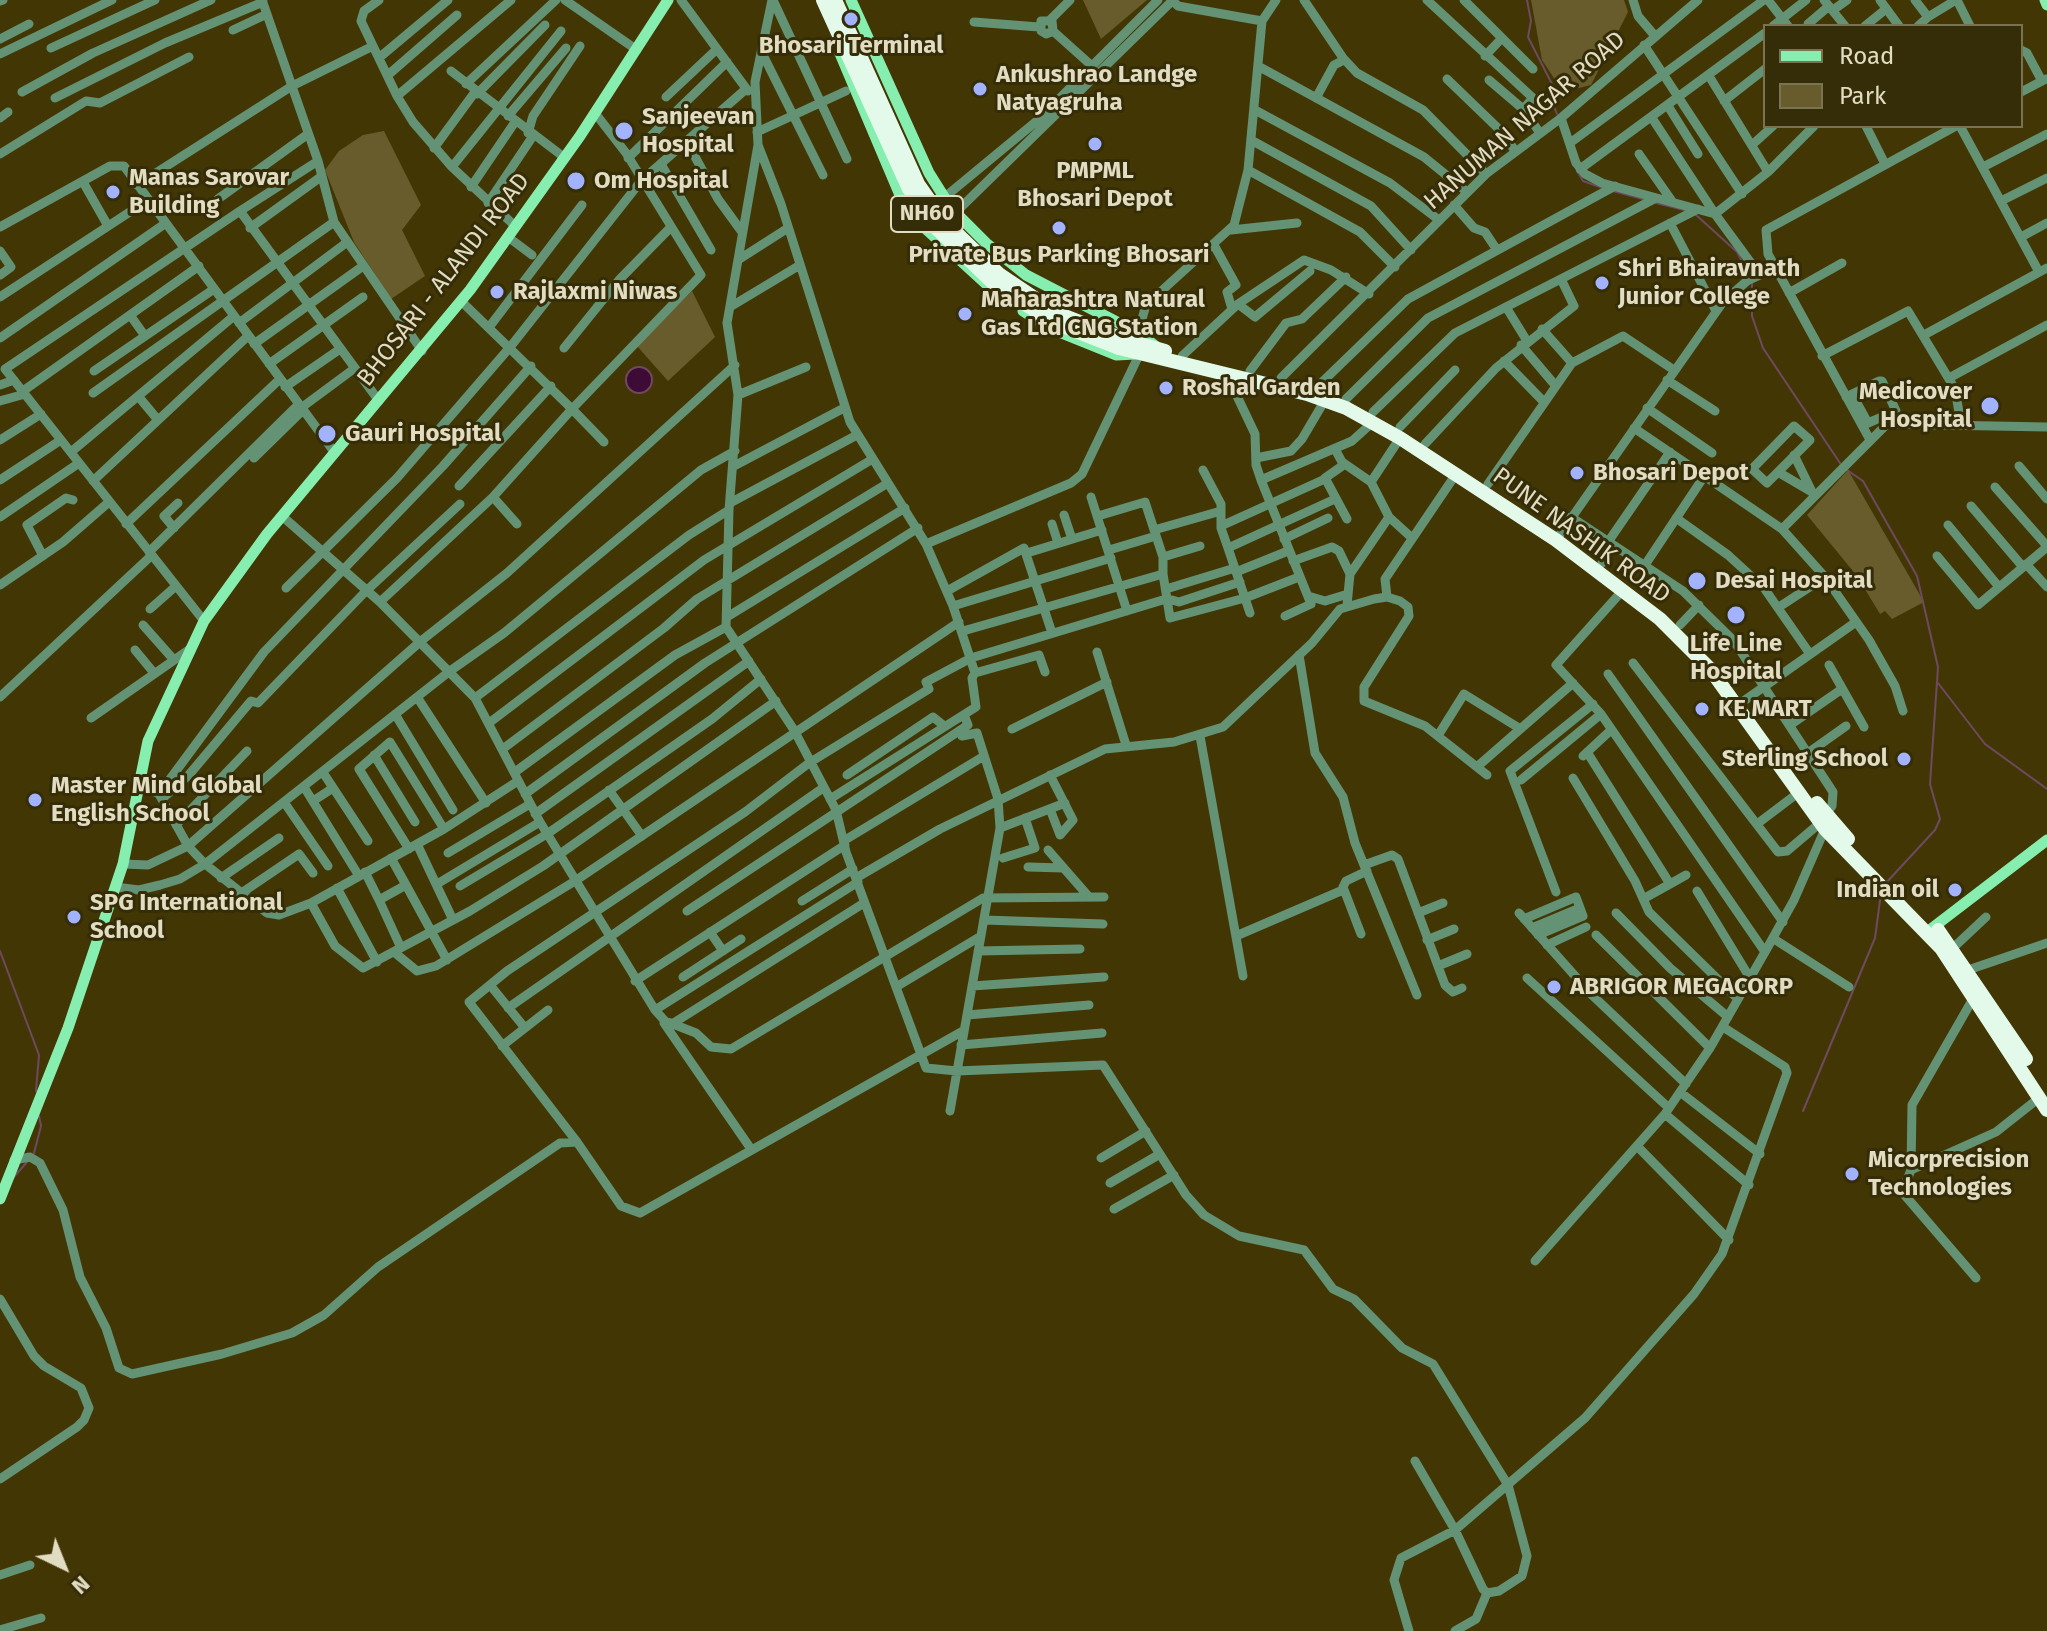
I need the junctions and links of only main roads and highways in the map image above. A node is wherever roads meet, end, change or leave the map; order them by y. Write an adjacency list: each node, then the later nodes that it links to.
1 (668, 0): 20 (main road, BHOSARI - ALANDI ROAD)
2 (815, 0): 7 (main road)
3 (823, 0): 8 (highway, NH60, bridge)
4 (835, 0): 8 (highway, NH60, bridge)
5 (851, 0): 6 (main road)
6 (885, 75): 7 (main road); 9 (main road)
7 (850, 90): 10 (main road)
8 (1121, 344): 9 (highway, PUNE NASHIK ROAD / NH60); 10 (highway, PUNE NASHIK ROAD / NH60)
9 (1161, 350): 11 (highway, PUNE NASHIK ROAD / NH60)
10 (1138, 354): 11 (highway, PUNE NASHIK ROAD / NH60)
11 (1321, 394): 12 (highway, PUNE NASHIK ROAD / NH60); 12 (highway, PUNE NASHIK ROAD / NH60)
12 (1373, 417): 13 (highway, PUNE NASHIK ROAD / NH60)
13 (1400, 432): 14 (highway, PUNE NASHIK ROAD / NH60); 14 (highway, PUNE NASHIK ROAD / NH60)
14 (1558, 536): 15 (highway, PUNE NASHIK ROAD / NH60); 15 (highway, PUNE NASHIK ROAD / NH60)
15 (1741, 703): 16 (highway, PUNE NASHIK ROAD / NH60); 16 (highway, PUNE NASHIK ROAD / NH60)
16 (1824, 822): 18 (highway, PUNE NASHIK ROAD / NH60)
17 (2047, 840): 18 (main road)
18 (1931, 929): 19 (highway, PUNE NASHIK ROAD / NH60); 19 (highway, PUNE NASHIK ROAD / NH60)
19 (2044, 1100)
20 (0, 1199)

